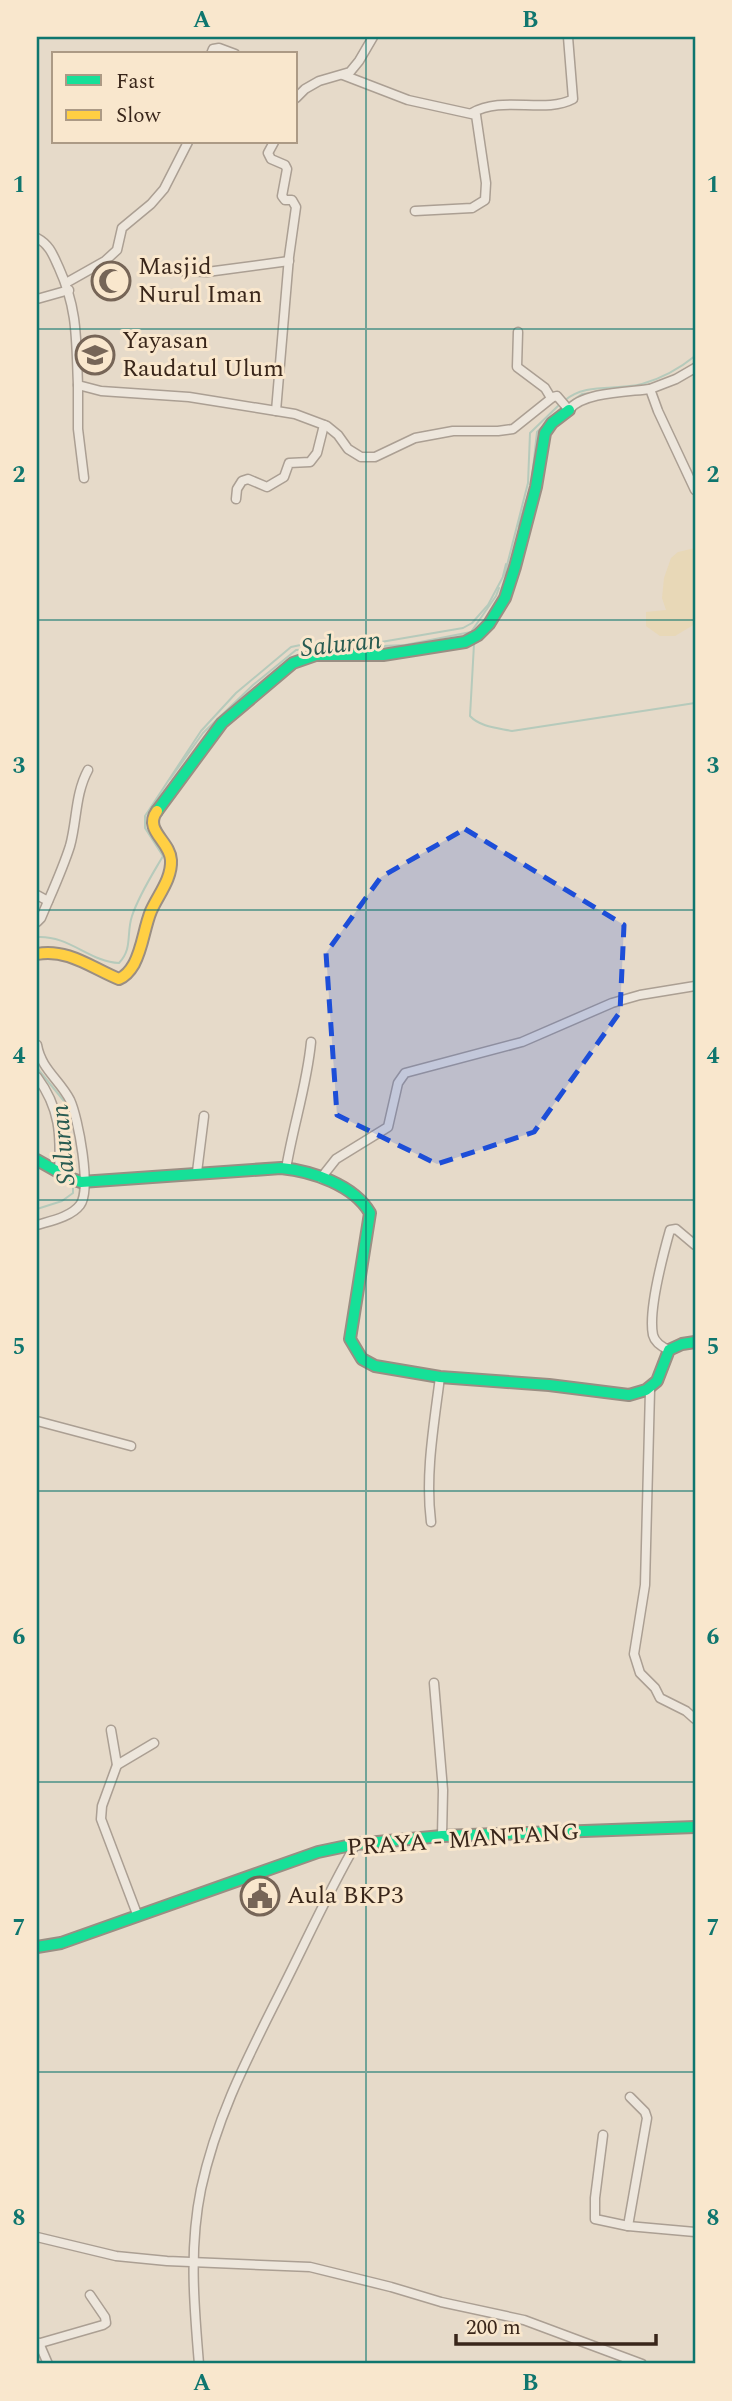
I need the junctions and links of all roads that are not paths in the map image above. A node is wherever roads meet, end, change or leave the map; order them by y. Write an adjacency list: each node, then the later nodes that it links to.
1 (373, 37): 5 (street)
2 (568, 37): 7 (street)
3 (213, 52): 4 (street)
4 (229, 52)
5 (342, 75): 6 (street); 7 (street)
6 (298, 96)
7 (472, 113): 10 (street)
8 (187, 144): 14 (street)
9 (273, 144): 12 (street)
10 (415, 211)
11 (37, 238): 14 (street)
12 (289, 261): 13 (street); 22 (street)
13 (183, 271)
14 (67, 286): 15 (street); 18 (street)
15 (37, 299)
16 (518, 332): 20 (street)
17 (695, 368): 19 (street)
18 (78, 385): 22 (street); 24 (street)
19 (650, 389): 21 (street); 25 (street)
20 (554, 397): 21 (street); 23 (street)
21 (567, 409): 31 (street)
22 (276, 411): 23 (street)
23 (324, 425): 26 (street)
24 (84, 478)
25 (695, 490)
26 (236, 499)
27 (88, 770): 29 (street)
28 (37, 895): 29 (street)
29 (48, 901): 30 (street)
30 (37, 922)
31 (37, 954)
32 (695, 986): 41 (street)
33 (311, 1042): 38 (street)
34 (37, 1045): 42 (street)
35 (37, 1077): 40 (street)
36 (204, 1116): 39 (street)
37 (37, 1160): 40 (street)
38 (286, 1169): 39 (street); 41 (street)
39 (197, 1172): 42 (street)
40 (63, 1175): 42 (street)
41 (321, 1178): 47 (street)
42 (83, 1182): 43 (street)
43 (37, 1225)
44 (695, 1245): 46 (street)
45 (695, 1342): 46 (street)
46 (669, 1350): 48 (street)
47 (440, 1377): 48 (street); 51 (street)
48 (650, 1390): 53 (street)
49 (37, 1421): 50 (street)
50 (131, 1446)
51 (431, 1522)
52 (434, 1683): 58 (street)
53 (695, 1719)
54 (111, 1730): 56 (street)
55 (154, 1743): 56 (street)
56 (117, 1765): 60 (street)
57 (695, 1827): 58 (street, PRAYA - MANTANG)
58 (442, 1836): 59 (street, PRAYA - MANTANG)
59 (356, 1844): 60 (street, PRAYA - MANTANG); 67 (street)
60 (137, 1914): 61 (street, PRAYA - MANTANG)
61 (37, 1947)
62 (630, 2097): 64 (street)
63 (603, 2135): 64 (street)
64 (628, 2226): 65 (street)
65 (695, 2232)
66 (37, 2237): 67 (street)
67 (193, 2261): 71 (street); 72 (street)
68 (90, 2295): 69 (street)
69 (38, 2343): 70 (street)
70 (48, 2364)
71 (199, 2364)
72 (642, 2364)

